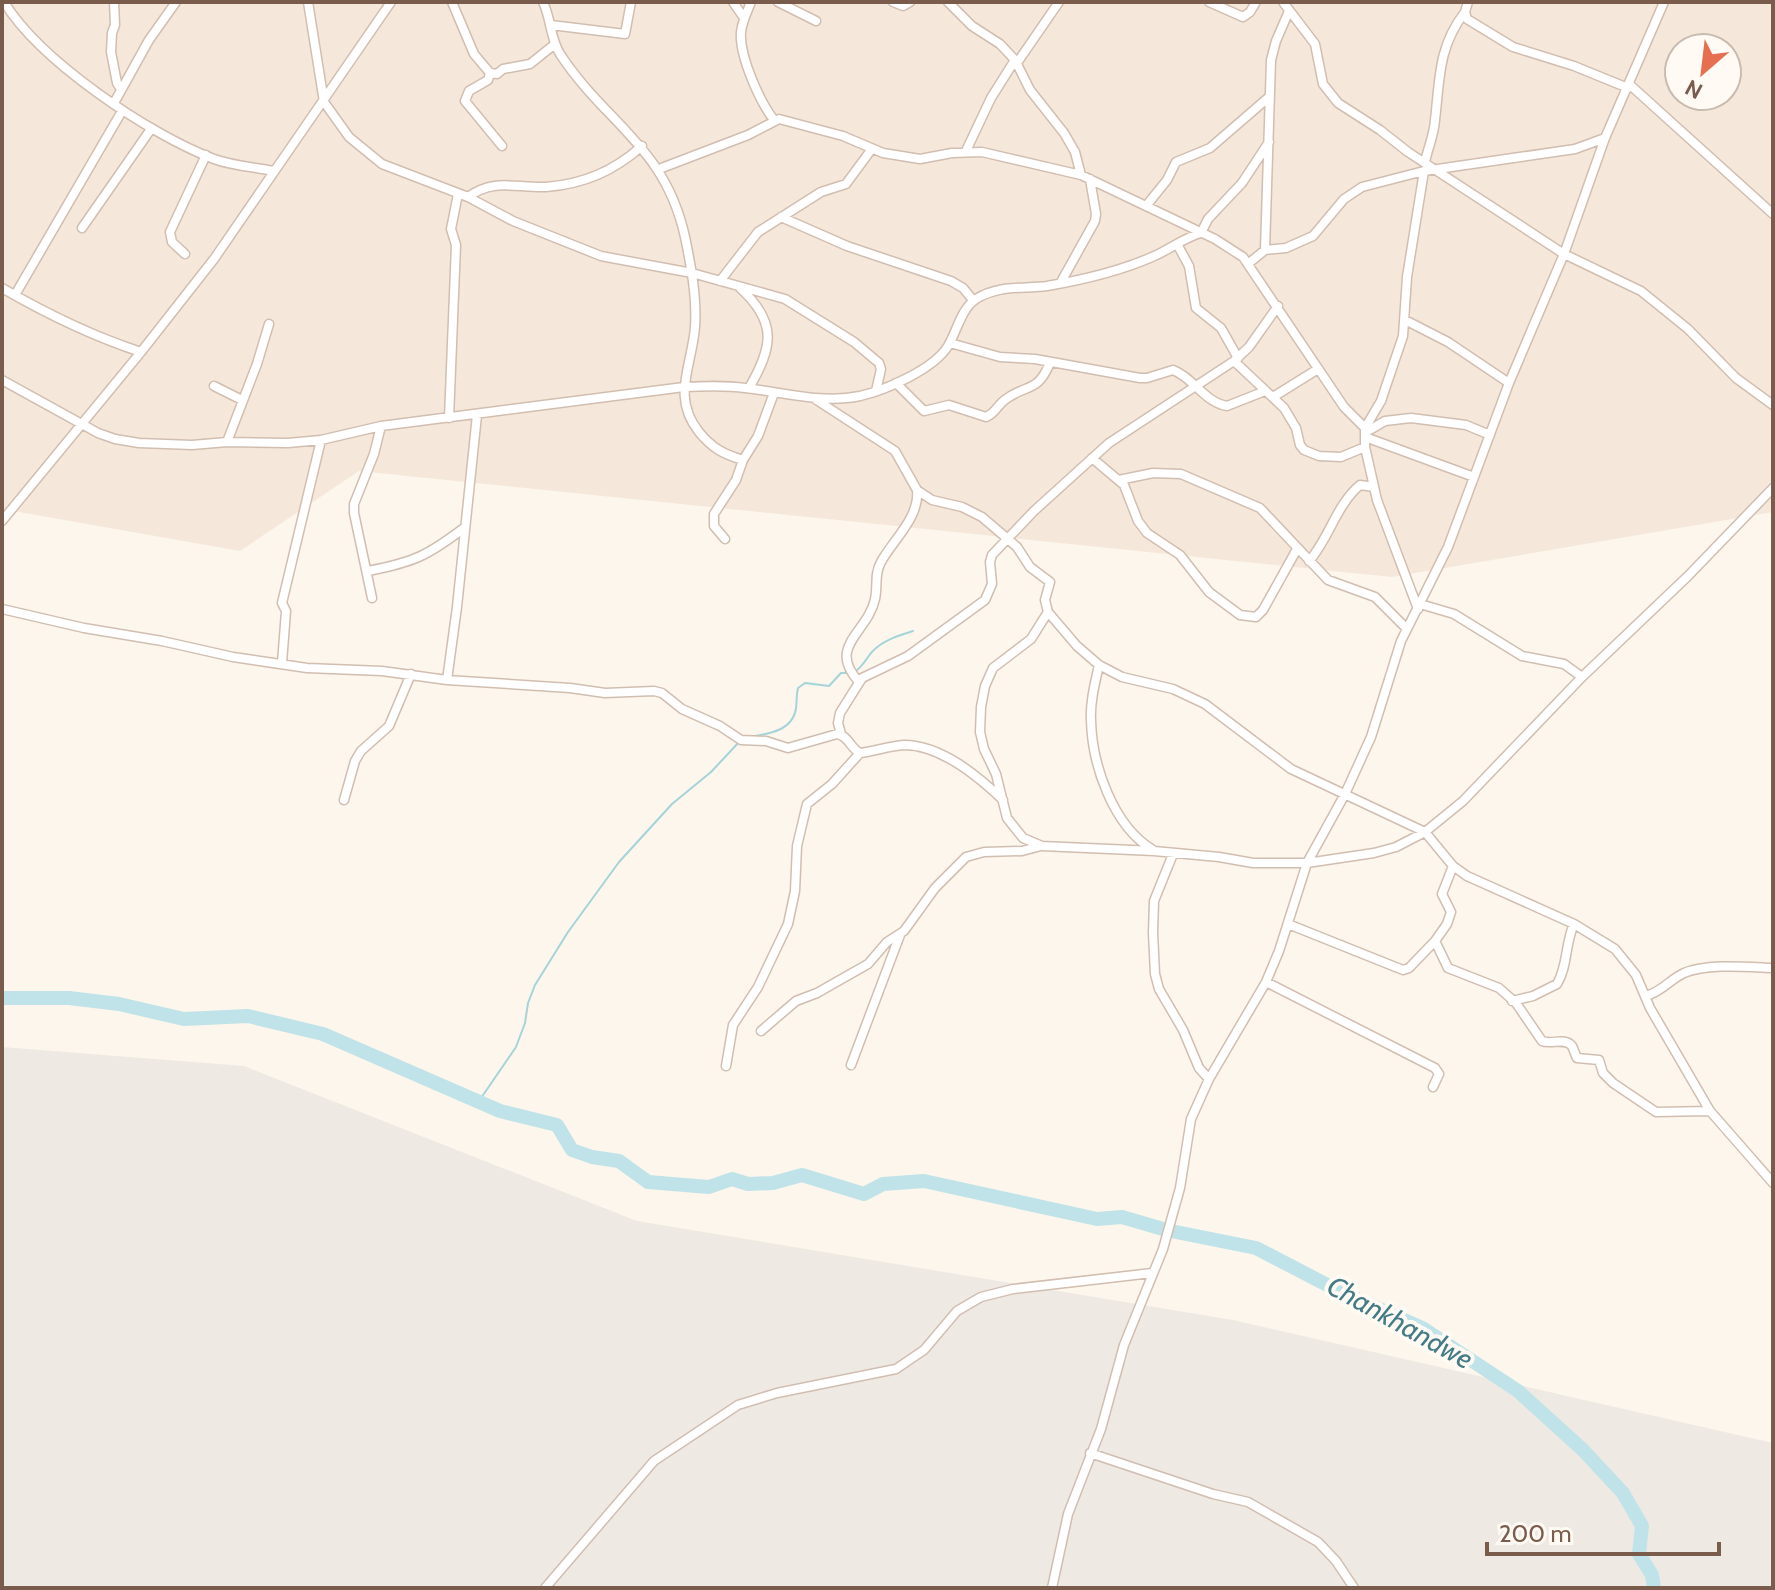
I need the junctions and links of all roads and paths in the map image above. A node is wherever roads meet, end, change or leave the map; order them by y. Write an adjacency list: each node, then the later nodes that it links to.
1 (4, 2): 33 (street)
2 (114, 2): 30 (street)
3 (176, 2): 30 (street)
4 (308, 2): 32 (street)
5 (391, 2): 32 (street)
6 (452, 2): 28 (street)
7 (543, 2): 25 (street)
8 (631, 2): 25 (street)
9 (733, 2): 23 (street)
10 (751, 2): 23 (street)
11 (778, 2): 24 (street)
12 (893, 2): 13 (street)
13 (910, 2)
14 (948, 2): 27 (street)
15 (1059, 2): 27 (street)
16 (1209, 2): 17 (street)
17 (1256, 2)
18 (1283, 2): 21 (street)
19 (1468, 2): 22 (street)
20 (1664, 2): 29 (street)
21 (1289, 11): 31 (street); 44 (street)
22 (1465, 12): 29 (street); 44 (street)
23 (744, 18): 35 (street)
24 (816, 21)
25 (551, 25): 26 (street)
26 (555, 44): 28 (street); 40 (street)
27 (1016, 61): 42 (street); 48 (street)
28 (490, 73): 39 (street)
29 (1628, 86): 37 (street); 52 (street)
30 (121, 89): 33 (street)
31 (1269, 97): 38 (street); 51 (street)
32 (324, 102): 47 (street); 49 (street)
33 (114, 103): 34 (street)
34 (122, 111): 36 (street); 66 (street)
35 (774, 120): 41 (street); 45 (street)
36 (151, 129): 43 (street); 54 (street)
37 (1605, 138): 46 (street); 59 (street)
38 (1269, 142): 55 (street); 57 (street)
39 (502, 146)
40 (642, 146): 45 (street); 50 (street)
41 (871, 150): 42 (street); 53 (street)
42 (966, 151): 48 (street)
43 (206, 155): 47 (street); 58 (street)
44 (1424, 167): 46 (street); 57 (street); 69 (street)
45 (659, 169): 61 (street)
46 (1437, 169): 59 (street)
47 (274, 171): 72 (street)
48 (1086, 177): 51 (street); 63 (street)
49 (458, 194): 50 (street); 90 (street)
50 (468, 197): 61 (street)
51 (1146, 206): 55 (street)
52 (1773, 214)
53 (781, 217): 62 (street); 67 (street)
54 (82, 228)
55 (1201, 233): 56 (street); 60 (street)
56 (1177, 244): 63 (street); 73 (street)
57 (1265, 250): 60 (street)
58 (185, 254)
59 (1564, 254): 78 (street); 88 (street)
60 (1249, 263): 68 (street)
61 (692, 273): 62 (street); 80 (street)
62 (720, 281): 64 (street)
63 (1061, 282): 67 (street)
64 (737, 286): 82 (street); 83 (street)
65 (2, 288): 66 (street)
66 (15, 295): 72 (street)
67 (973, 300): 71 (street)
68 (1278, 306): 73 (street); 75 (street)
69 (1405, 320): 78 (street); 93 (street)
70 (269, 324): 87 (street)
71 (950, 343): 74 (street); 77 (street)
72 (141, 352): 91 (street)
73 (1236, 360): 81 (street); 85 (street)
74 (1050, 363): 77 (street); 81 (street)
75 (1318, 369): 85 (street); 93 (street)
76 (2, 380): 91 (street)
77 (896, 383): 83 (street)
78 (1509, 383): 94 (street)
79 (214, 386): 87 (street)
80 (684, 387): 82 (street); 89 (street); 99 (street)
81 (1194, 387): 85 (street); 98 (street)
82 (749, 388): 84 (street)
83 (876, 391): 86 (street)
84 (774, 393): 86 (street); 99 (street)
85 (1269, 394): 97 (street)
86 (815, 398): 103 (street)
87 (242, 400): 96 (street)
88 (1773, 405)
89 (477, 415): 90 (street); 106 (street)
90 (449, 418): 92 (street)
91 (81, 424): 96 (street); 105 (street)
92 (381, 426): 95 (street); 111 (street)
93 (1365, 432): 94 (street); 97 (street); 100 (street)
94 (1490, 435): 100 (street)
95 (321, 440): 96 (street); 117 (street)
96 (227, 442)
97 (1365, 447): 102 (street)
98 (1092, 458): 101 (street); 108 (street)
99 (743, 460): 107 (street)
100 (1474, 477): 113 (street)
101 (1119, 480): 109 (street); 109 (street)
102 (1374, 487): 110 (street); 113 (street)
103 (917, 490): 108 (street); 122 (street)
104 (1771, 492): 120 (street)
105 (2, 521)
106 (464, 528): 111 (street); 121 (street)
107 (725, 539)
108 (1006, 539): 115 (street); 122 (street)
109 (1297, 549): 110 (street)
110 (1309, 561): 116 (street)
111 (368, 571): 112 (street)
112 (372, 598)
113 (1419, 606): 116 (street); 120 (street)
114 (2, 609): 117 (street)
115 (1048, 612): 118 (street); 127 (street)
116 (1407, 629): 125 (street)
117 (282, 663): 119 (street)
118 (1099, 665): 125 (street); 130 (street)
119 (411, 674): 121 (street); 126 (street)
120 (1582, 677): 128 (street)
121 (447, 680): 123 (street)
122 (859, 682): 123 (street)
123 (841, 734): 124 (street)
124 (860, 753): 127 (street); 144 (street)
125 (1345, 794): 128 (street); 132 (street)
126 (344, 800)
127 (1003, 800): 129 (street)
128 (1425, 832): 132 (street); 133 (street)
129 (1042, 846): 130 (street); 136 (street)
130 (1154, 851): 131 (street)
131 (1173, 854): 132 (street); 145 (street)
132 (1307, 863): 134 (street)
133 (1453, 866): 135 (street); 137 (street)
134 (1288, 924): 137 (street); 139 (street)
135 (1574, 924): 140 (street); 141 (street)
136 (901, 934): 142 (street); 143 (street)
137 (1435, 941): 141 (street)
138 (1773, 968): 140 (street)
139 (1266, 982): 145 (street); 146 (street)
140 (1646, 996): 147 (street)
141 (1511, 1001): 147 (street)
142 (761, 1031)
143 (851, 1065)
144 (726, 1066)
145 (1209, 1079): 149 (street)
146 (1433, 1087)
147 (1710, 1111): 148 (street)
148 (1773, 1183)
149 (1152, 1273): 150 (street); 151 (street)
150 (1090, 1453): 152 (street); 153 (street)
151 (545, 1588)
152 (1052, 1588)
153 (1354, 1588)

